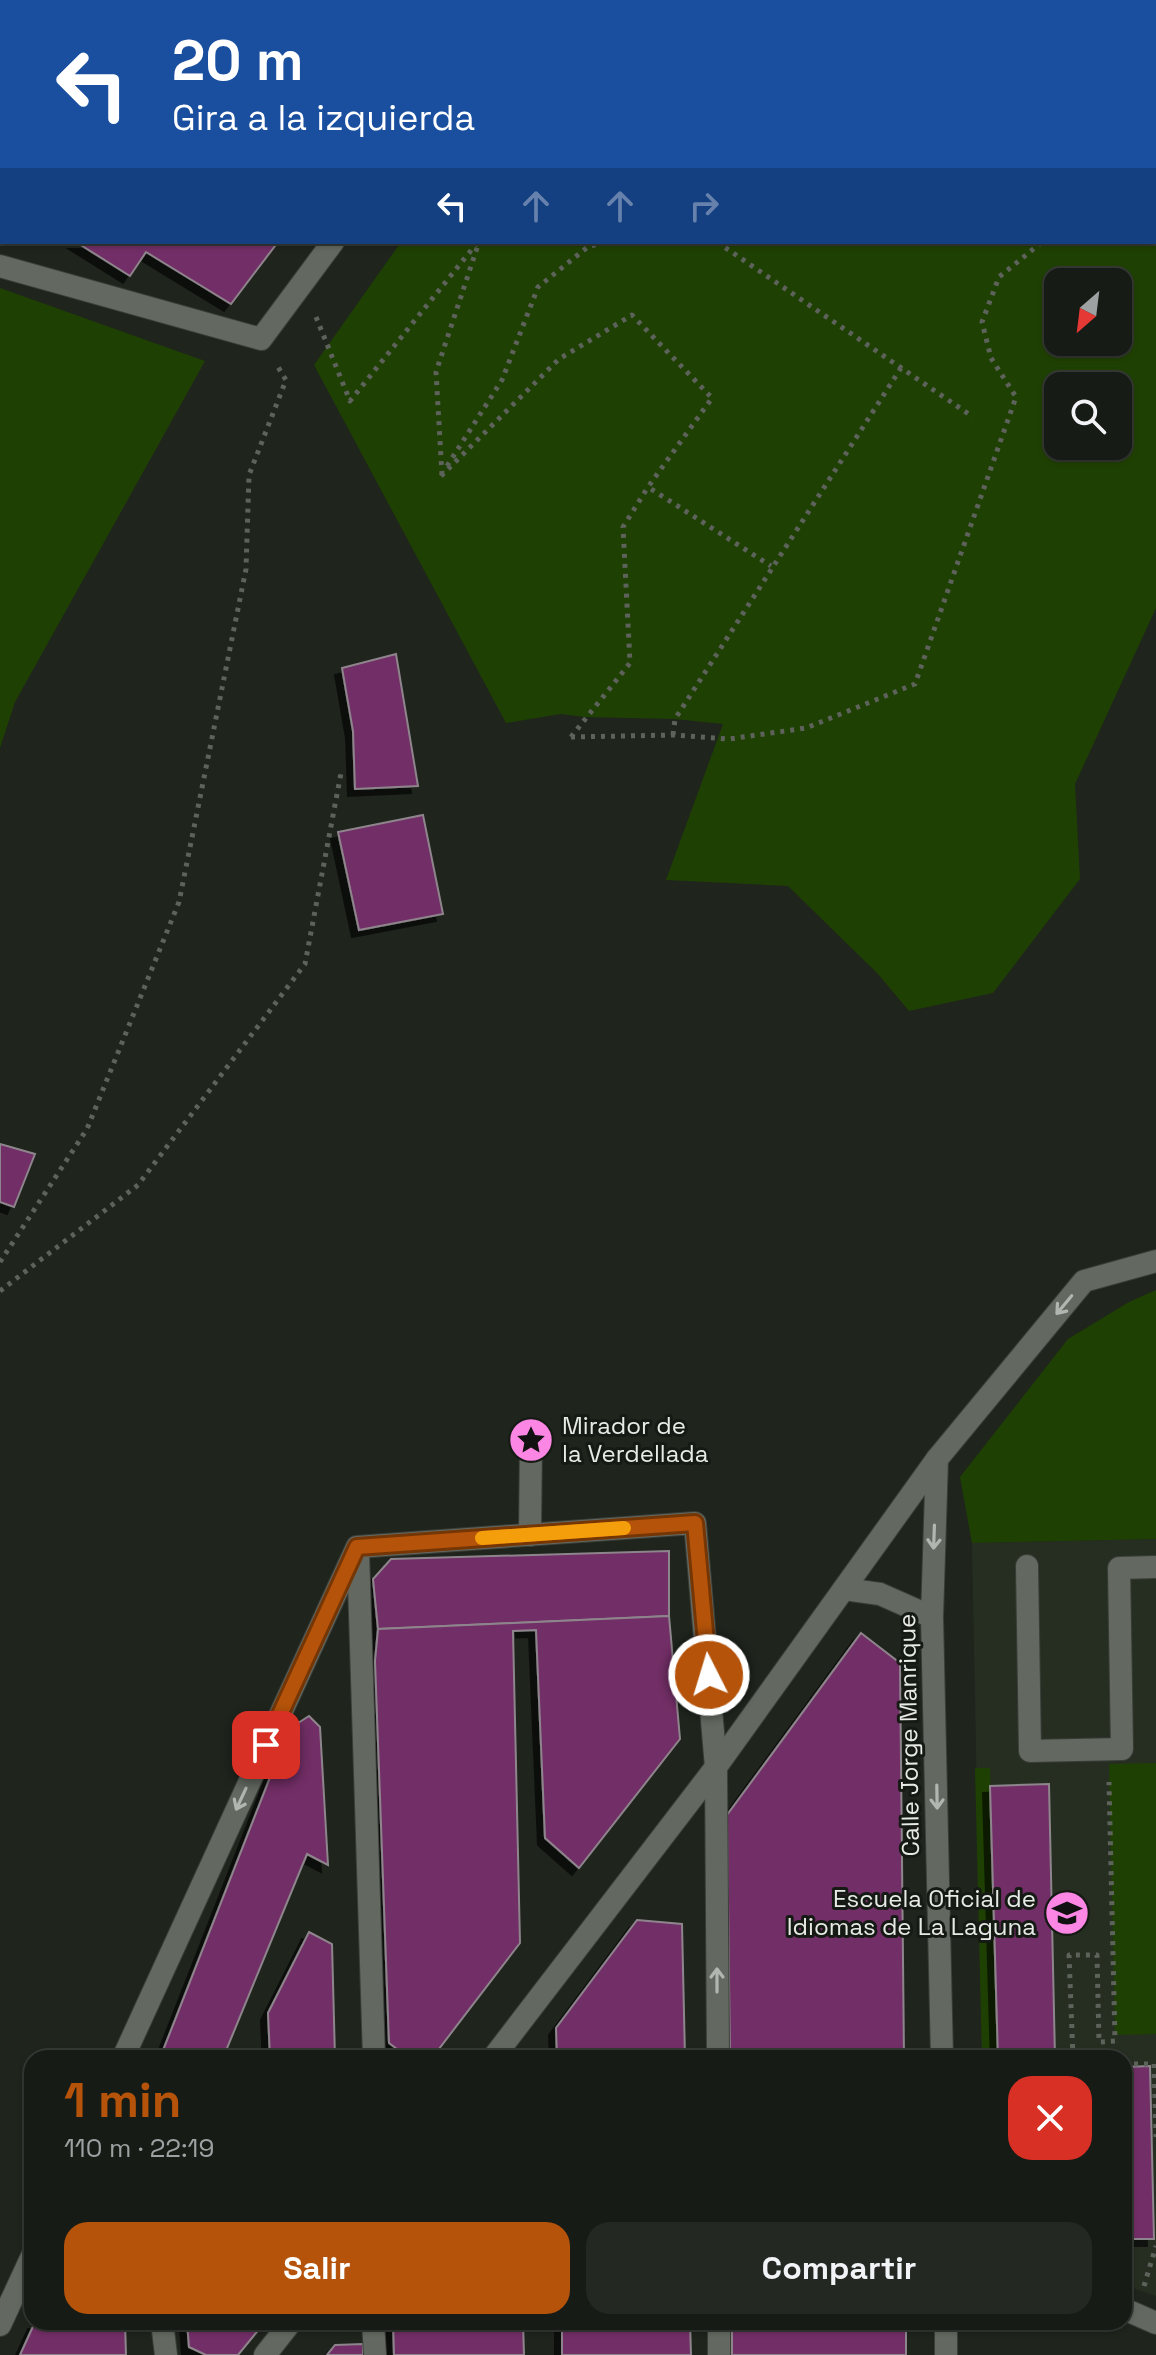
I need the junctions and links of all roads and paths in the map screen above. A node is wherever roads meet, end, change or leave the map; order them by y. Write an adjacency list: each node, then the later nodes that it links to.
1 (331, 244): 8 (street)
2 (476, 244): 8 (path)
3 (477, 244): 12 (path)
4 (600, 244): 12 (path)
5 (720, 244): 10 (path)
6 (1040, 244): 15 (path)
7 (0, 266): 9 (street)
8 (302, 282): 9 (street)
9 (261, 339): 18 (path)
10 (901, 368): 11 (path); 14 (path)
11 (973, 417)
12 (441, 476): 13 (path)
13 (648, 487): 14 (path); 15 (path)
14 (771, 566): 15 (path)
15 (673, 735)
16 (341, 773): 19 (path)
17 (1156, 1261): 21 (street, one-way to 21)
18 (0, 1262)
19 (0, 1291)
20 (531, 1440): 22 (street)
21 (937, 1459): 26 (street); 27 (street, Calle Jorge Manrique, one-way to 27)
22 (530, 1535): 23 (street); 28 (street)
23 (357, 1547): 30 (street, one-way to 30); 31 (street)
24 (1027, 1566): 25 (street)
25 (1156, 1567)
26 (844, 1589): 27 (street); 28 (street)
27 (932, 1617): 34 (street, Calle Jorge Manrique, one-way to 34)
28 (716, 1767): 32 (street); 33 (street, one-way to 28)
29 (1109, 1779): 35 (path)
30 (127, 2050)
31 (374, 2050)
32 (499, 2050)
33 (718, 2050)
34 (942, 2050)
35 (1073, 2050)
36 (1132, 2064): 37 (path)
37 (1156, 2137)
38 (24, 2273): 41 (street)
39 (1132, 2312): 40 (street)
40 (1156, 2323)
41 (0, 2325)
42 (163, 2330): 47 (street)
43 (285, 2330): 48 (street)
44 (373, 2330): 49 (street)
45 (719, 2330): 50 (street)
46 (946, 2330): 51 (street)
47 (166, 2355)
48 (265, 2355)
49 (375, 2355)
50 (719, 2355)
51 (946, 2355)

